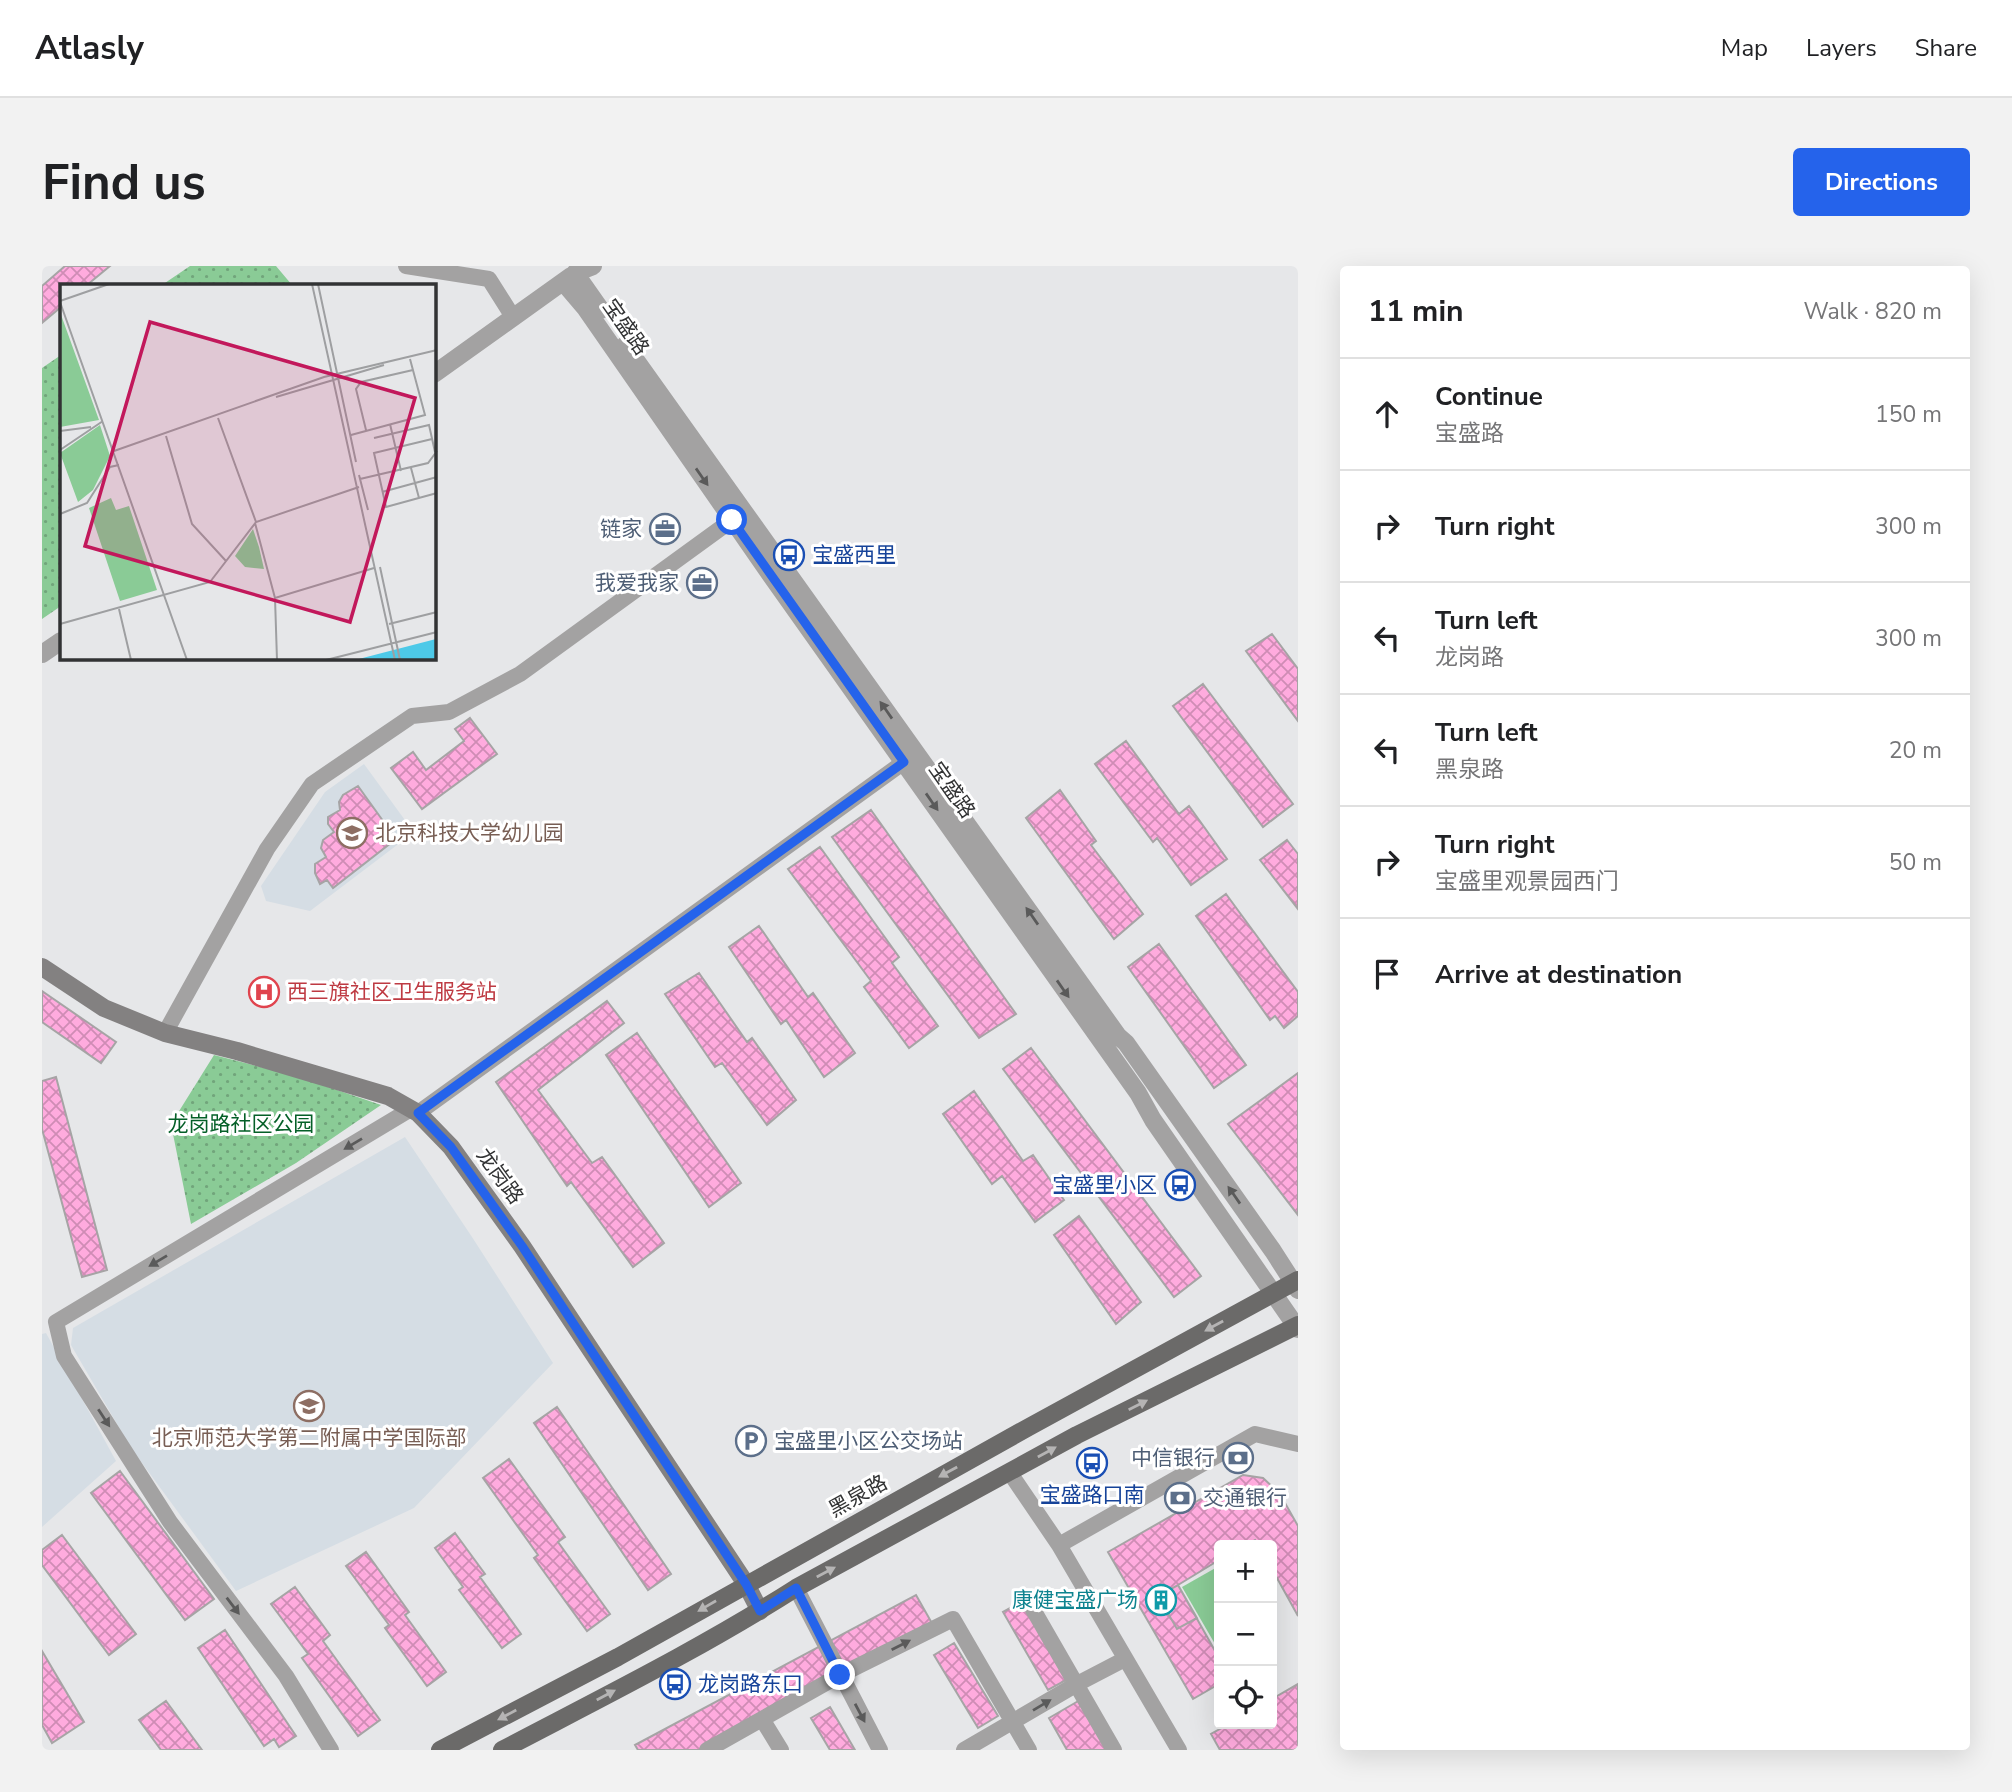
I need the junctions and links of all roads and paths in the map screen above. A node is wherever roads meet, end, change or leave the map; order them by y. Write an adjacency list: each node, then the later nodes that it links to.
1 (406, 266): 4 (street)
2 (593, 266): 3 (street)
3 (573, 274): 4 (street); 6 (street, 宝盛路, one-way to 6); 13 (street, 宝盛路, one-way to 3)
4 (513, 317): 5 (street)
5 (436, 373)
6 (732, 520): 9 (street, 宝盛路); 11 (street)
7 (60, 642): 8 (street)
8 (42, 654)
9 (904, 762): 12 (street); 14 (street, 宝盛路, one-way to 14)
10 (42, 967): 11 (main road, 龙岗路)
11 (165, 1033): 12 (main road, 龙岗路)
12 (415, 1111): 15 (street, one-way to 15); 20 (main road, 龙岗路)
13 (1296, 1284): 14 (main road, 黑泉路)
14 (1273, 1293): 16 (street, 宝盛路); 20 (main road, 黑泉路, one-way to 20)
15 (49, 1324): 29 (street, one-way to 29)
16 (1297, 1327): 18 (main road, one-way to 16)
17 (1298, 1444): 19 (street)
18 (1010, 1473): 19 (street); 21 (main road, one-way to 18)
19 (1059, 1545): 24 (street)
20 (746, 1584): 23 (main road, 龙岗路); 30 (main road, 黑泉路, one-way to 30)
21 (796, 1588): 23 (main road); 25 (street)
22 (1027, 1599): 26 (street)
23 (760, 1611): 31 (main road, one-way to 23)
24 (1125, 1660): 26 (street); 38 (street)
25 (840, 1675): 27 (street); 28 (street, one-way to 28); 34 (street, one-way to 34)
26 (1076, 1682): 28 (street, one-way to 26); 37 (street)
27 (762, 1719): 32 (street); 33 (street)
28 (1014, 1723): 35 (street); 36 (street)
29 (331, 1750)
30 (440, 1750)
31 (502, 1750)
32 (707, 1750)
33 (781, 1750)
34 (880, 1750)
35 (964, 1750)
36 (1029, 1750)
37 (1114, 1750)
38 (1178, 1750)

